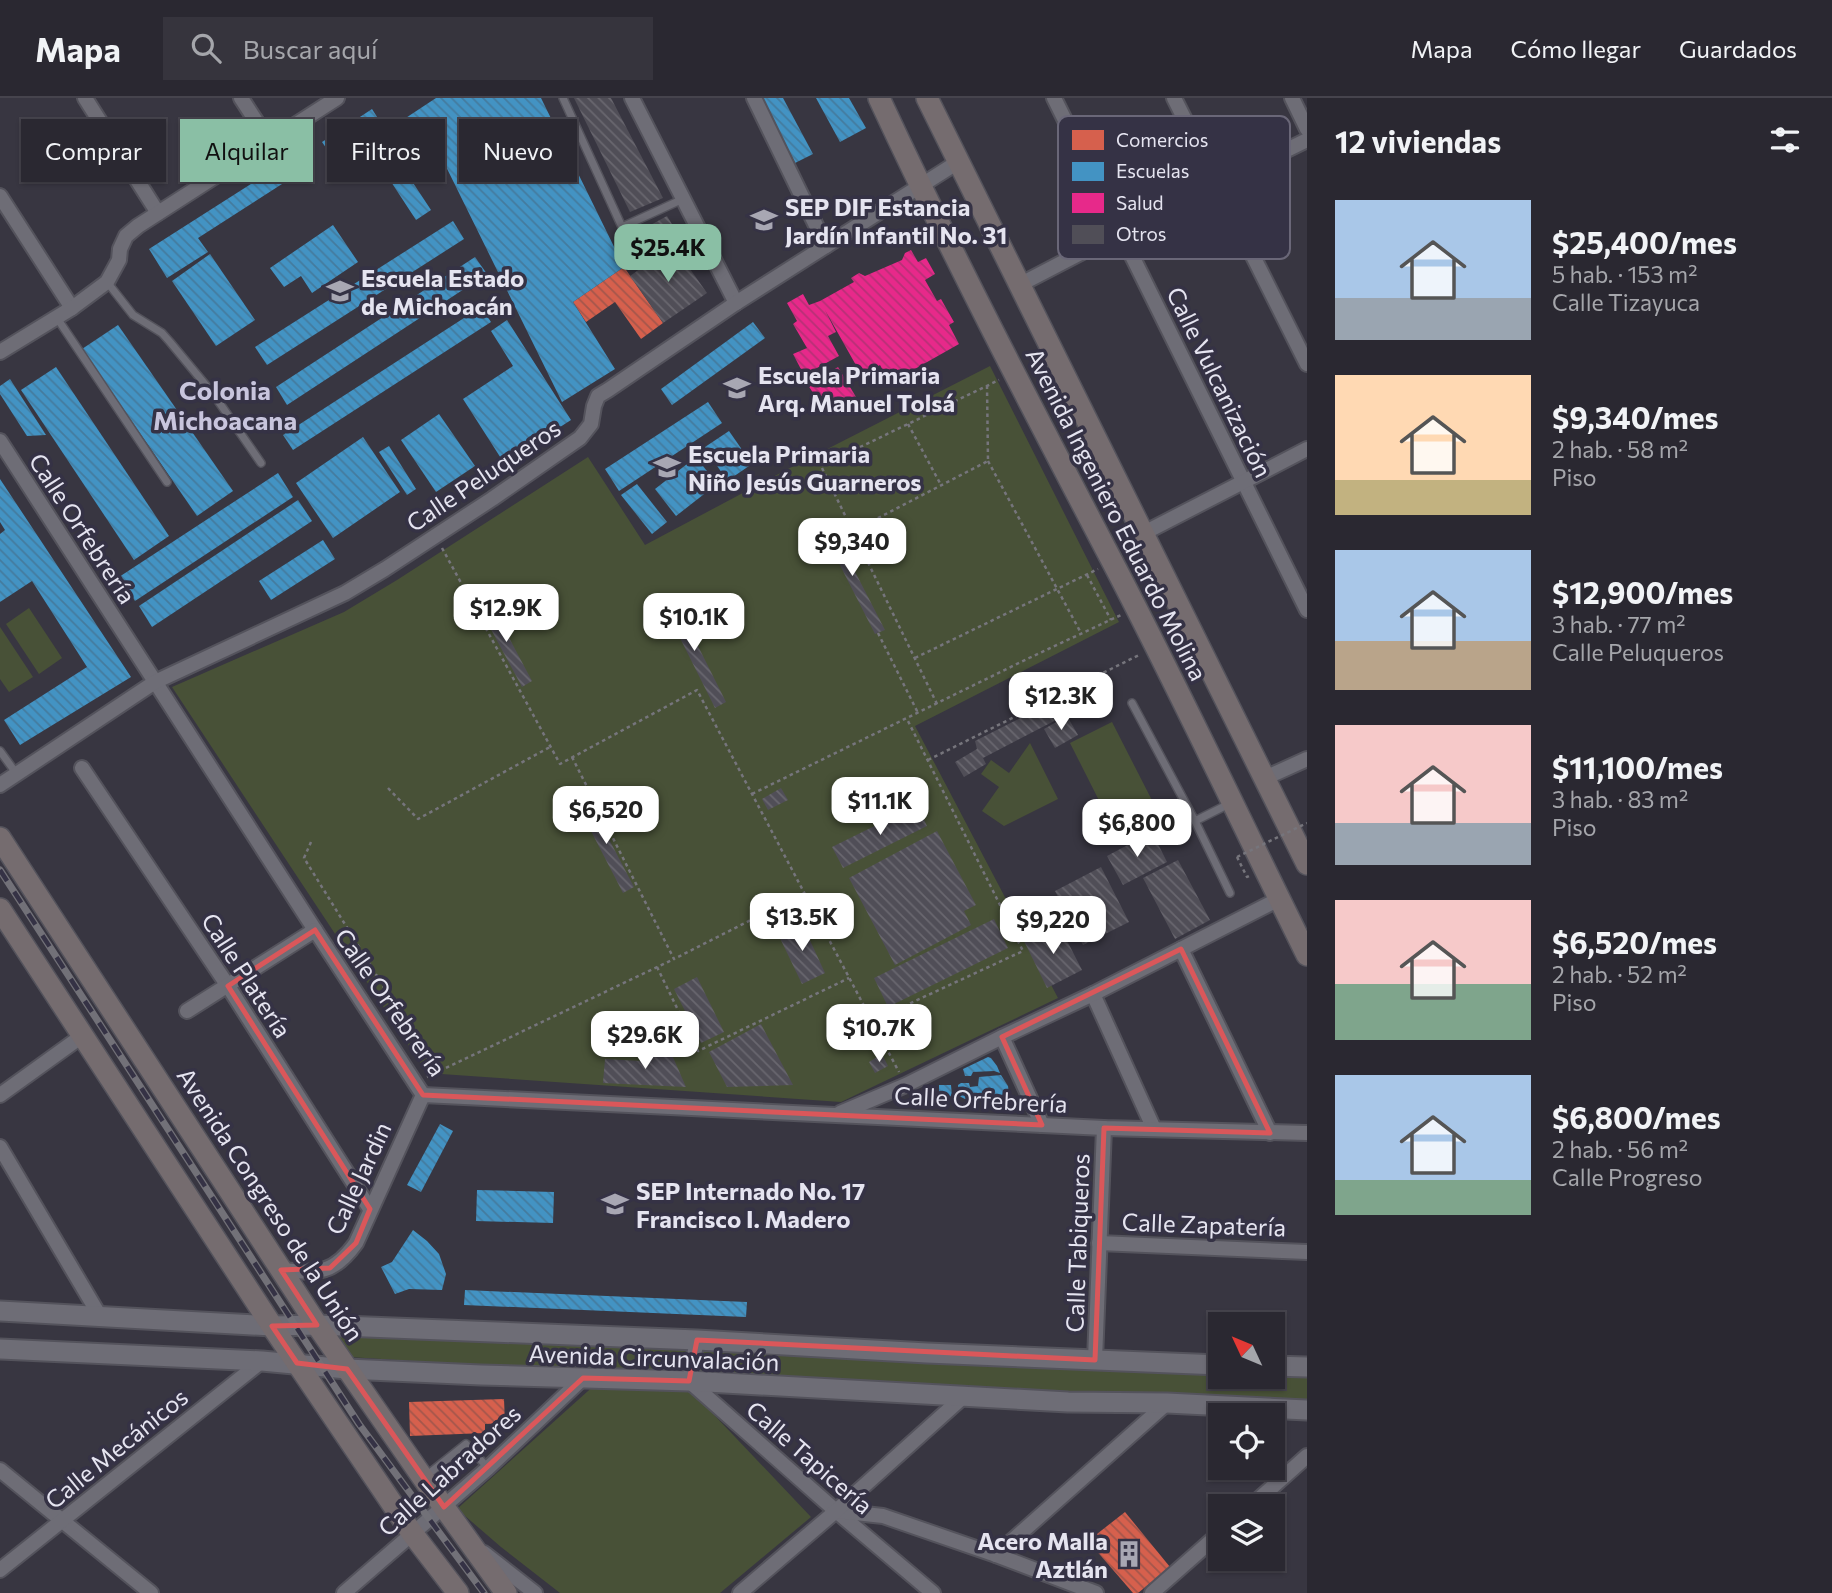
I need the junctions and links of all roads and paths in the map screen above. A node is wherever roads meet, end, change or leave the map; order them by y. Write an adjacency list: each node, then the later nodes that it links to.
1 (85, 98): 24 (street)
2 (241, 98): 14 (street)
3 (337, 98): 15 (street)
4 (563, 98): 23 (lane)
5 (632, 98): 23 (street)
6 (754, 98): 25 (street)
7 (878, 98): 21 (main road, Avenida Ingeniero Eduardo Molina)
8 (927, 98): 19 (main road, Avenida Ingeniero Eduardo Molina)
9 (1054, 98): 12 (street, Calle Vulcanización)
10 (1174, 98): 13 (street)
11 (1292, 98): 16 (street)
12 (1063, 116)
13 (1183, 116)
14 (255, 119)
15 (304, 119)
16 (1307, 129)
17 (1307, 140): 18 (street)
18 (1290, 148)
19 (958, 162): 21 (street, Calle Peluqueros); 30 (main road, Avenida Ingeniero Eduardo Molina)
20 (206, 182): 24 (street)
21 (920, 187): 25 (street, Calle Peluqueros); 36 (main road, Avenida Ingeniero Eduardo Molina)
22 (0, 196): 32 (street)
23 (683, 199): 31 (street)
24 (158, 213): 29 (street)
25 (826, 246): 31 (street, Calle Peluqueros)
26 (1069, 259): 30 (street)
27 (1134, 259): 44 (street, Calle Vulcanización)
28 (1254, 259): 35 (street)
29 (107, 282): 32 (street); 42 (lane)
30 (1019, 285): 47 (main road, Avenida Ingeniero Eduardo Molina)
31 (736, 303): 48 (street, Calle Peluqueros)
32 (72, 307): 33 (street)
33 (57, 317): 34 (street); 43 (lane)
34 (0, 352)
35 (1307, 364)
36 (1015, 372): 37 (path); 49 (main road, Avenida Ingeniero Eduardo Molina)
37 (987, 386): 38 (path); 41 (path)
38 (908, 424): 45 (path); 46 (path)
39 (0, 441): 59 (street, Calle Orfebrería)
40 (1307, 449): 44 (street)
41 (988, 461): 45 (path); 51 (path)
42 (261, 463)
43 (167, 482)
44 (1244, 483): 47 (street); 53 (street, Calle Vulcanización)
45 (941, 485): 46 (path)
46 (853, 531): 58 (path)
47 (1142, 534): 71 (main road, Avenida Ingeniero Eduardo Molina)
48 (435, 536): 59 (street, Calle Peluqueros); 64 (path)
49 (1112, 562): 50 (path); 52 (main road, Avenida Ingeniero Eduardo Molina)
50 (1087, 575): 51 (path); 54 (path)
51 (1058, 589): 56 (path); 58 (path)
52 (1136, 608): 54 (path); 57 (main road, Avenida Ingeniero Eduardo Molina)
53 (1307, 610)
54 (1111, 620): 56 (path)
55 (878, 633): 62 (path)
56 (1081, 633): 61 (path)
57 (1156, 647): 68 (path); 75 (main road, Avenida Ingeniero Eduardo Molina)
58 (915, 658): 61 (path)
59 (155, 682): 70 (street, Calle Peluqueros); 86 (street, Calle Orfebrería)
60 (1132, 703): 76 (lane)
61 (937, 704): 62 (path)
62 (918, 713): 63 (path)
63 (907, 719): 68 (path); 74 (path)
64 (550, 747): 66 (path); 73 (path)
65 (0, 751): 70 (lane)
66 (572, 757): 74 (path); 89 (path)
67 (1307, 759): 71 (street)
68 (928, 760): 95 (path)
69 (82, 768): 92 (street, Calle Platería)
70 (16, 773): 72 (street, Calle Peluqueros)
71 (1265, 778): 80 (main road, Avenida Ingeniero Eduardo Molina)
72 (0, 785)
73 (388, 788)
74 (752, 794): 82 (path)
75 (1232, 802): 76 (lane); 84 (main road, Avenida Ingeniero Eduardo Molina)
76 (1195, 821): 83 (lane)
77 (1307, 823): 81 (path, bridge)
78 (0, 838): 112 (main road, Avenida Congreso de la Unión)
79 (311, 842): 98 (path)
80 (1307, 864)
81 (1247, 877)
82 (804, 893): 89 (path); 91 (path)
83 (1230, 893)
84 (1279, 899): 87 (street); 88 (main road, Avenida Ingeniero Eduardo Molina)
85 (0, 909): 96 (main road)
86 (315, 930): 92 (street); 100 (street, Calle Orfebrería)
87 (1181, 948): 93 (street); 106 (street)
88 (1307, 955)
89 (674, 959): 90 (path)
90 (657, 967): 91 (path); 98 (path)
91 (849, 978): 95 (path)
92 (228, 986): 94 (street); 109 (street, Calle Platería)
93 (1093, 994): 97 (street); 105 (street)
94 (187, 1011)
95 (872, 1021): 99 (path)
96 (82, 1037): 101 (street); 116 (main road)
97 (1002, 1037): 99 (street); 103 (street)
98 (437, 1073): 100 (path)
99 (906, 1085): 102 (street)
100 (419, 1089): 102 (street, Calle Orfebrería); 109 (street, Calle Jardin)
101 (0, 1095)
102 (838, 1114): 103 (street, Calle Orfebrería)
103 (1042, 1125): 104 (street, Calle Orfebrería)
104 (1104, 1128): 105 (street, Calle Orfebrería); 110 (street, Calle Tabiqueros)
105 (1154, 1129): 106 (street, Calle Orfebrería)
106 (1270, 1133): 107 (street, Calle Orfebrería)
107 (1307, 1133)
108 (0, 1147): 114 (street)
109 (370, 1209): 112 (street, Calle Jardin)
110 (1099, 1243): 111 (street, Calle Zapatería); 119 (street, Calle Tabiqueros)
111 (1307, 1252)
112 (281, 1270): 115 (main road, Avenida Congreso de la Unión)
113 (0, 1311): 114 (main road, Avenida Circunvalación)
114 (101, 1318): 116 (main road, Avenida Circunvalación)
115 (317, 1325): 116 (main road, Avenida Circunvalación); 117 (main road, Avenida Circunvalación); 125 (main road, Avenida Congreso de la Unión)
116 (272, 1326): 121 (main road)
117 (697, 1340): 119 (main road, Avenida Circunvalación); 127 (street)
118 (0, 1349): 120 (main road, Avenida Circunvalación)
119 (1095, 1360): 122 (main road, Avenida Circunvalación)
120 (262, 1361): 121 (main road, Avenida Circunvalación); 138 (street, Calle Mecánicos)
121 (297, 1363): 125 (main road, Avenida Circunvalación); 139 (main road)
122 (1208, 1365)
123 (1285, 1366): 124 (main road)
124 (1307, 1367)
125 (347, 1369): 126 (main road, Avenida Circunvalación); 134 (main road, Avenida Congreso de la Unión)
126 (583, 1378): 127 (main road, Avenida Circunvalación); 132 (street, Calle Labradores)
127 (689, 1381): 128 (main road, Avenida Circunvalación); 137 (street, Calle Tapicería)
128 (964, 1396): 129 (main road, Avenida Circunvalación); 137 (street)
129 (1167, 1403): 130 (main road, Avenida Circunvalación); 142 (street)
130 (1307, 1410)
131 (1307, 1456): 135 (street)
132 (488, 1468): 134 (lane); 136 (street, Calle Labradores)
133 (0, 1470): 138 (street)
134 (423, 1478): 136 (main road, Avenida Congreso de la Unión)
135 (1265, 1494)
136 (444, 1507): 139 (street, Calle Labradores); 140 (main road, Avenida Congreso de la Unión)
137 (836, 1511): 142 (street); 149 (street); 150 (street, Calle Tapicería)
138 (61, 1521): 143 (street, Calle Mecánicos); 144 (street)
139 (412, 1533): 145 (street, Calle Labradores); 146 (main road)
140 (468, 1541): 147 (main road, Avenida Congreso de la Unión); 148 (street)
141 (1208, 1544): 152 (street)
142 (996, 1555): 151 (street)
143 (0, 1570)
144 (151, 1593)
145 (344, 1593)
146 (458, 1593)
147 (506, 1593)
148 (535, 1593)
149 (740, 1593)
150 (933, 1593)
151 (1096, 1593)
152 (1152, 1593)

